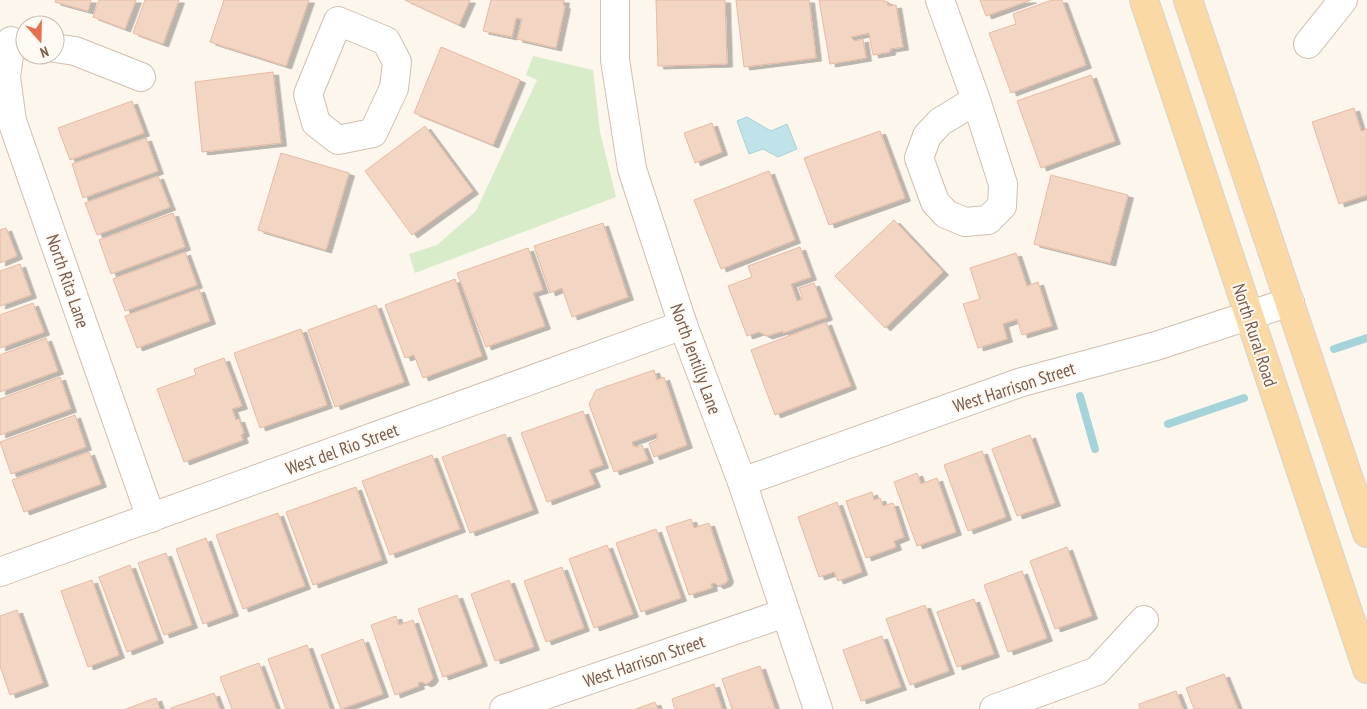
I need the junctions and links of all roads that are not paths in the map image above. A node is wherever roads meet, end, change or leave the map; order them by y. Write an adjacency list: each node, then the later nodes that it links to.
1 (615, 0): 13 (street, North Jentilly Lane)
2 (940, 0): 10 (street)
3 (1144, 0): 12 (main road, North Rural Road)
4 (1188, 0): 11 (main road)
5 (1343, 0): 7 (street)
6 (12, 41): 15 (street, North Rita Lane)
7 (1308, 44)
8 (65, 50): 9 (street)
9 (141, 77)
10 (976, 100)
11 (1290, 302): 12 (street, West Harrison Street); 16 (main road)
12 (1248, 316): 14 (street, West Harrison Street); 20 (main road, North Rural Road)
13 (682, 324): 14 (street, North Jentilly Lane); 15 (street, West del Rio Street)
14 (742, 482): 18 (street, North Jentilly Lane)
15 (151, 518): 17 (street, West del Rio Street)
16 (1367, 533)
17 (0, 572)
18 (785, 613): 21 (street, West Harrison Street); 22 (street, North Jentilly Lane)
19 (1144, 620): 23 (street)
20 (1367, 669)
21 (504, 709)
22 (818, 709)
23 (994, 709)

